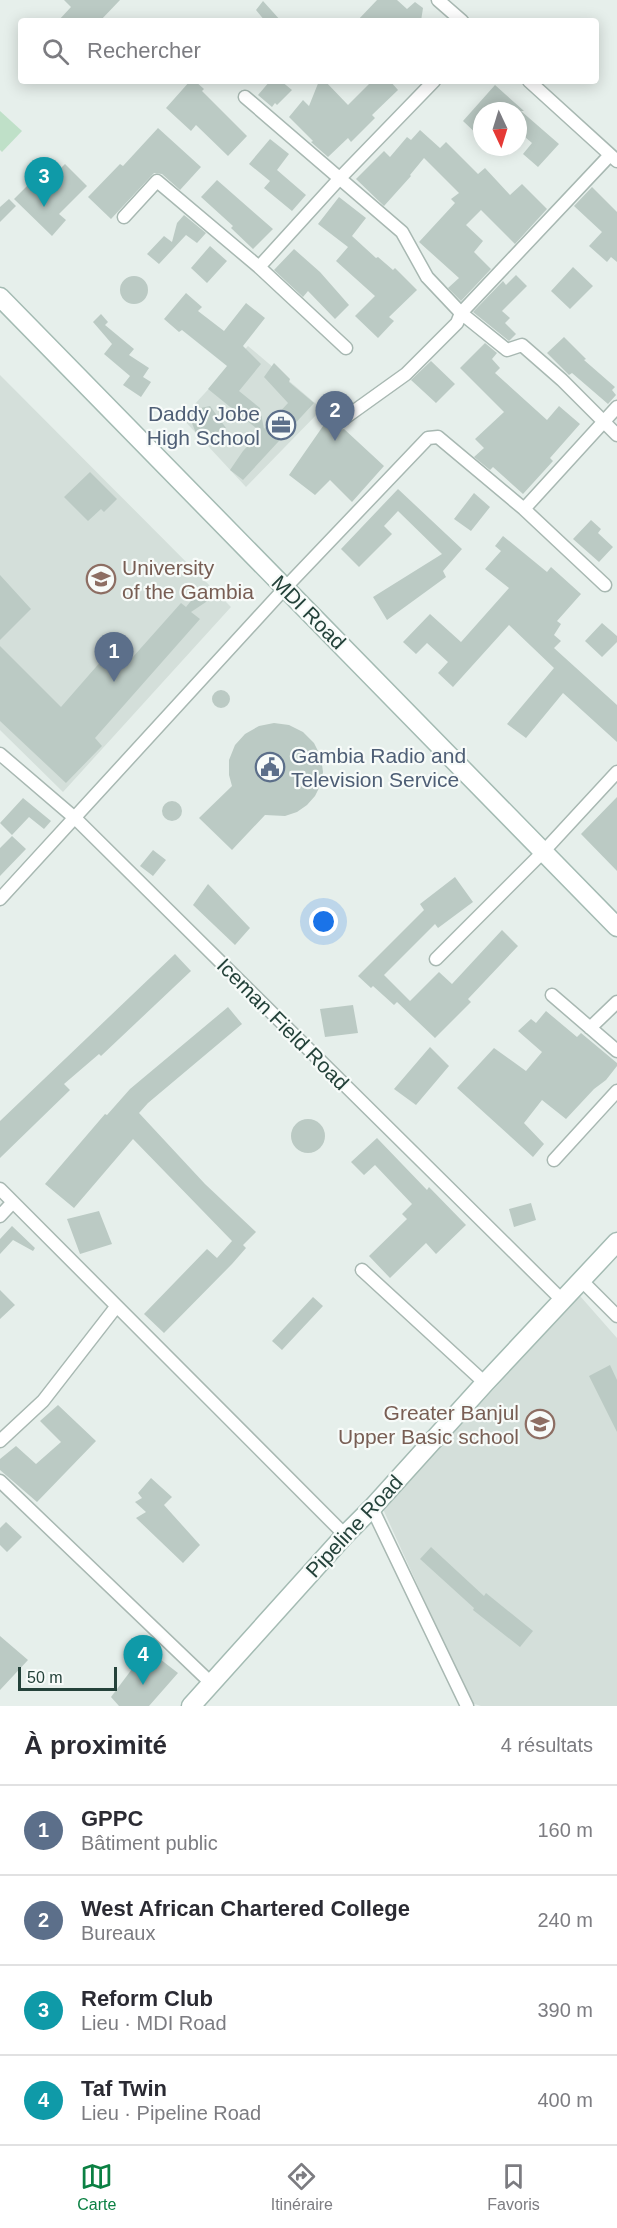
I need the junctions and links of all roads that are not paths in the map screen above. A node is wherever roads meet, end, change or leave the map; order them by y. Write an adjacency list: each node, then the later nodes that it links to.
1 (438, 0): 2 (street)
2 (459, 18)
3 (431, 84): 7 (street)
4 (532, 84): 6 (street)
5 (246, 97): 7 (street)
6 (613, 158): 11 (street)
7 (340, 178): 9 (street); 11 (street)
8 (123, 217): 9 (street)
9 (259, 267): 12 (street)
10 (0, 297): 19 (street, MDI Road)
11 (461, 313): 14 (street); 15 (street)
12 (346, 348)
13 (617, 406): 15 (street)
14 (339, 422)
15 (603, 422): 16 (street); 17 (street)
16 (617, 435)
17 (524, 509): 18 (street); 19 (street)
18 (605, 585)
19 (285, 588): 22 (street); 23 (street, MDI Road)
20 (0, 754): 22 (street, Iceman Field Road)
21 (617, 772): 23 (street)
22 (76, 819): 24 (street); 39 (street, Iceman Field Road)
23 (544, 851): 25 (street, MDI Road); 26 (street)
24 (0, 899)
25 (617, 927)
26 (435, 959)
27 (552, 995): 29 (street)
28 (617, 1002): 29 (street)
29 (590, 1028): 30 (street)
30 (617, 1051)
31 (617, 1091): 32 (street)
32 (554, 1160)
33 (0, 1189): 34 (street)
34 (13, 1203): 35 (street); 40 (street)
35 (0, 1216)
36 (617, 1242): 38 (street, Pipeline Road)
37 (362, 1270): 42 (street)
38 (581, 1280): 39 (street, Pipeline Road); 41 (street)
39 (562, 1300): 42 (street, Pipeline Road)
40 (116, 1307): 43 (street); 46 (street)
41 (617, 1316)
42 (485, 1383): 45 (street, Pipeline Road)
43 (0, 1441)
44 (0, 1481): 47 (street)
45 (372, 1508): 46 (street, Pipeline Road); 49 (street)
46 (345, 1535): 47 (street, Pipeline Road)
47 (211, 1683): 48 (street, Pipeline Road)
48 (191, 1706)
49 (467, 1706)

